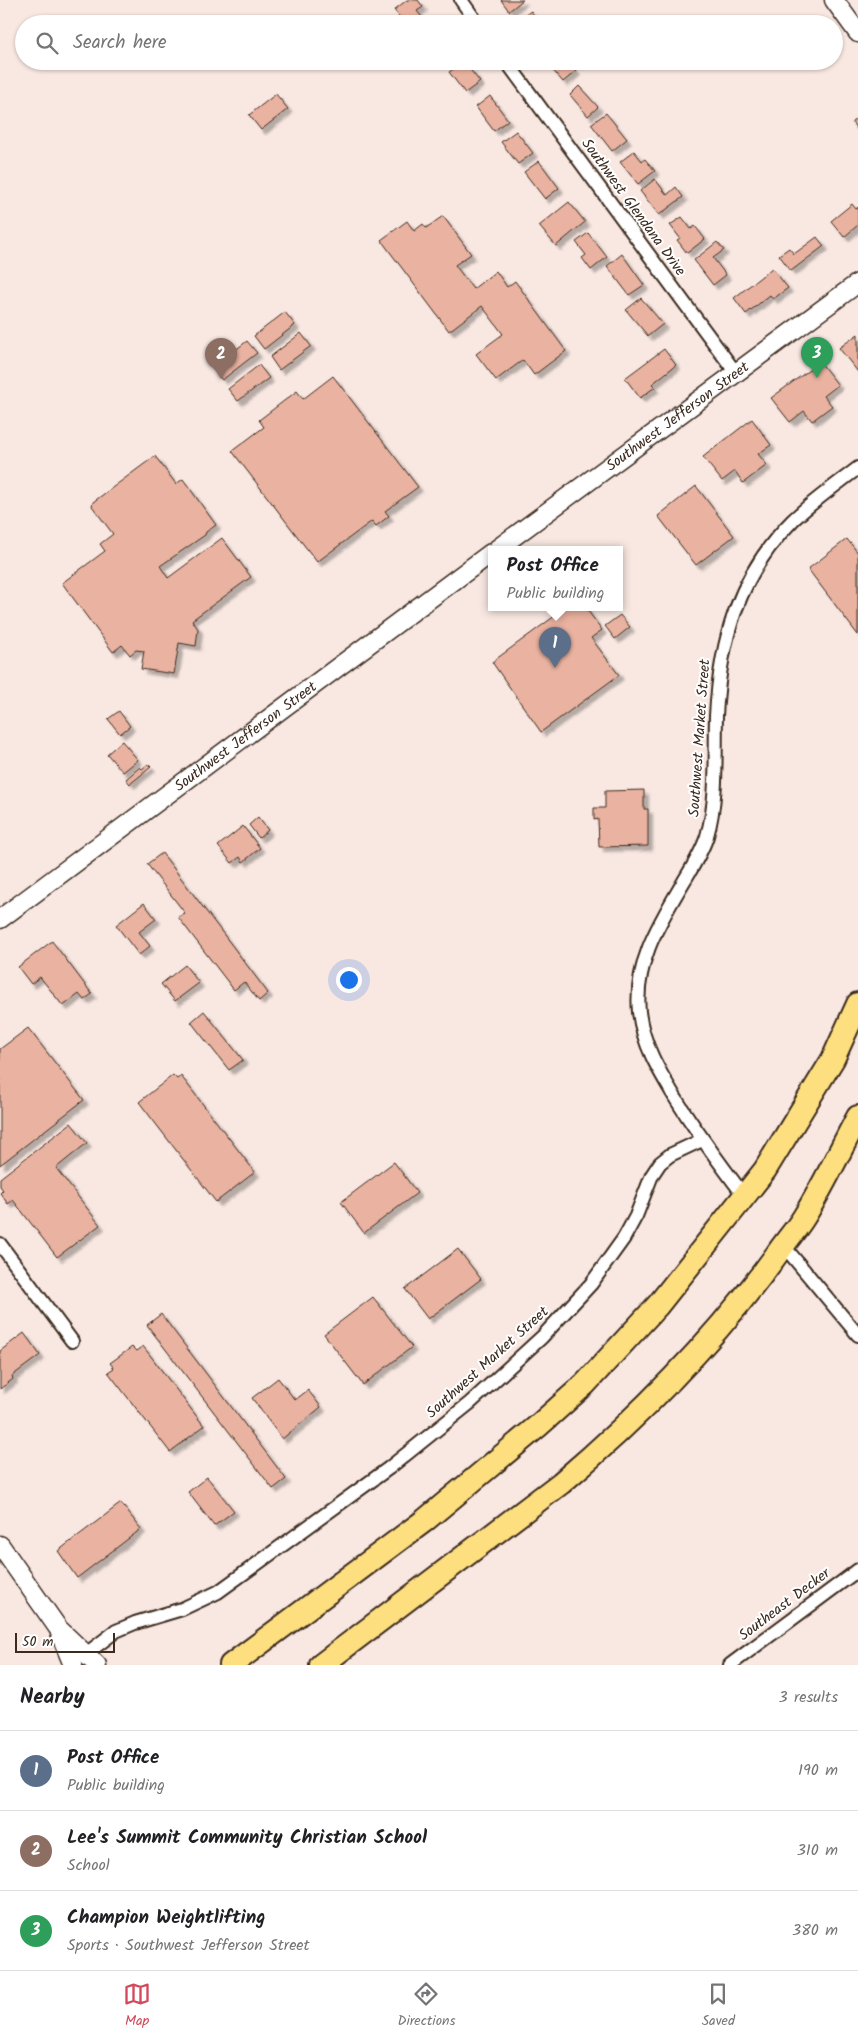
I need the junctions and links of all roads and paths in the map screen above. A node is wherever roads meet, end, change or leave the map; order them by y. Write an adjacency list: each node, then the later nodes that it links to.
1 (461, 0): 3 (street)
2 (834, 0): 4 (street)
3 (472, 15)
4 (858, 33)
5 (513, 70): 7 (street, Southwest Glendana Drive)
6 (858, 283): 7 (street, Southwest Jefferson Street)
7 (736, 373): 9 (street, Southwest Jefferson Street)
8 (858, 468): 14 (street, Southwest Market Street)
9 (501, 546)
10 (488, 555): 11 (street, Southwest Jefferson Street)
11 (0, 919)
12 (858, 1004): 15 (highway)
13 (858, 1117): 17 (highway)
14 (702, 1140): 15 (street); 23 (street, Southwest Market Street)
15 (746, 1197): 25 (highway)
16 (0, 1244): 19 (street)
17 (783, 1245): 18 (street); 26 (highway)
18 (858, 1335)
19 (72, 1341)
20 (0, 1545): 22 (street)
21 (858, 1570): 27 (street, Southeast Decker)
22 (58, 1628): 23 (street); 24 (street)
23 (92, 1659)
24 (73, 1665)
25 (231, 1665)
26 (321, 1665)
27 (730, 1665)

